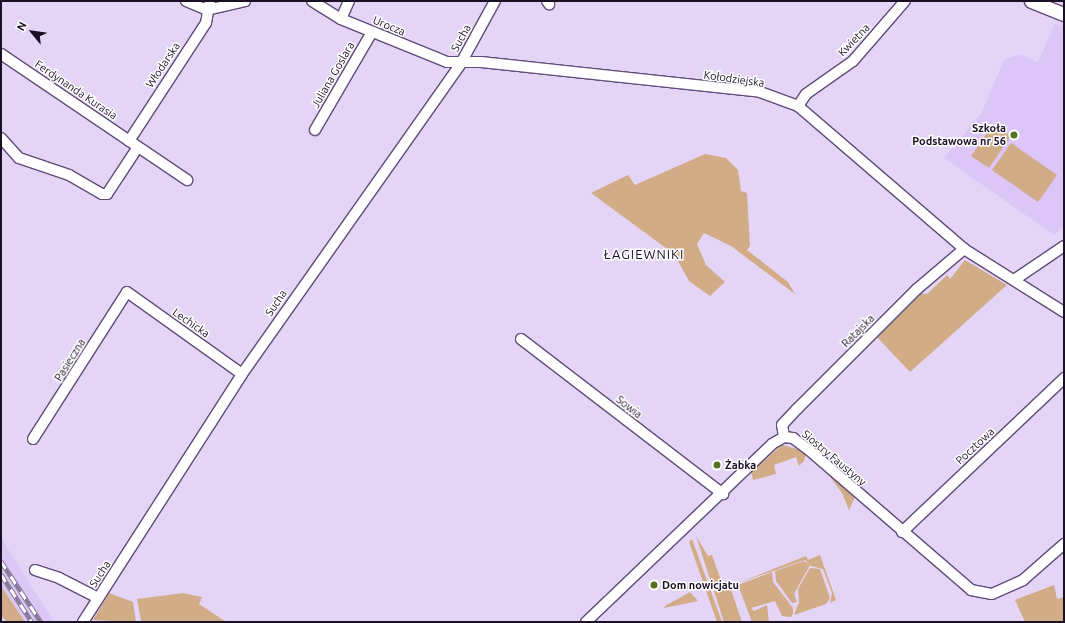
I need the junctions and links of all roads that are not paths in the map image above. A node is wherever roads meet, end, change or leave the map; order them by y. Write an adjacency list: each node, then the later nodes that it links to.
1 (186, 1): 8 (street)
2 (245, 1): 8 (street)
3 (312, 1): 10 (street, Urocza)
4 (349, 1): 10 (street)
5 (495, 1): 13 (street, Sucha)
6 (905, 1): 14 (street, Kwietna)
7 (1031, 1): 9 (street)
8 (209, 5): 17 (street, Włodarska)
9 (1064, 14)
10 (341, 19): 11 (street, Urocza)
11 (372, 32): 13 (street, Urocza); 15 (street, Juliana Goslara)
12 (1, 54): 17 (street, Ferdynanda Kurasia)
13 (461, 63): 14 (street, Kołodziejska); 25 (street, Sucha)
14 (798, 106): 20 (street, Kołodziejska)
15 (315, 130)
16 (1, 138): 17 (street)
17 (134, 144): 18 (street, Ferdynanda Kurasia)
18 (187, 180)
19 (1064, 246): 21 (street)
20 (964, 249): 21 (street, Kołodziejska); 27 (street, Ratajska)
21 (1014, 280): 23 (street, Kołodziejska)
22 (127, 292): 25 (street, Lechicka); 28 (street, Pasieczna)
23 (1064, 312)
24 (521, 339): 29 (street, Sowia)
25 (242, 374): 33 (street, Sucha)
26 (1064, 378): 30 (street, Pocztowa)
27 (784, 437): 29 (street, Siostry Faustyny); 30 (street, Siostry Faustyny)
28 (33, 439)
29 (723, 494): 35 (street, Siostry Faustyny)
30 (902, 532): 31 (street, Siostry Faustyny)
31 (1064, 544)
32 (35, 570): 33 (street)
33 (98, 598): 34 (street, Sucha)
34 (83, 622)
35 (586, 622)

